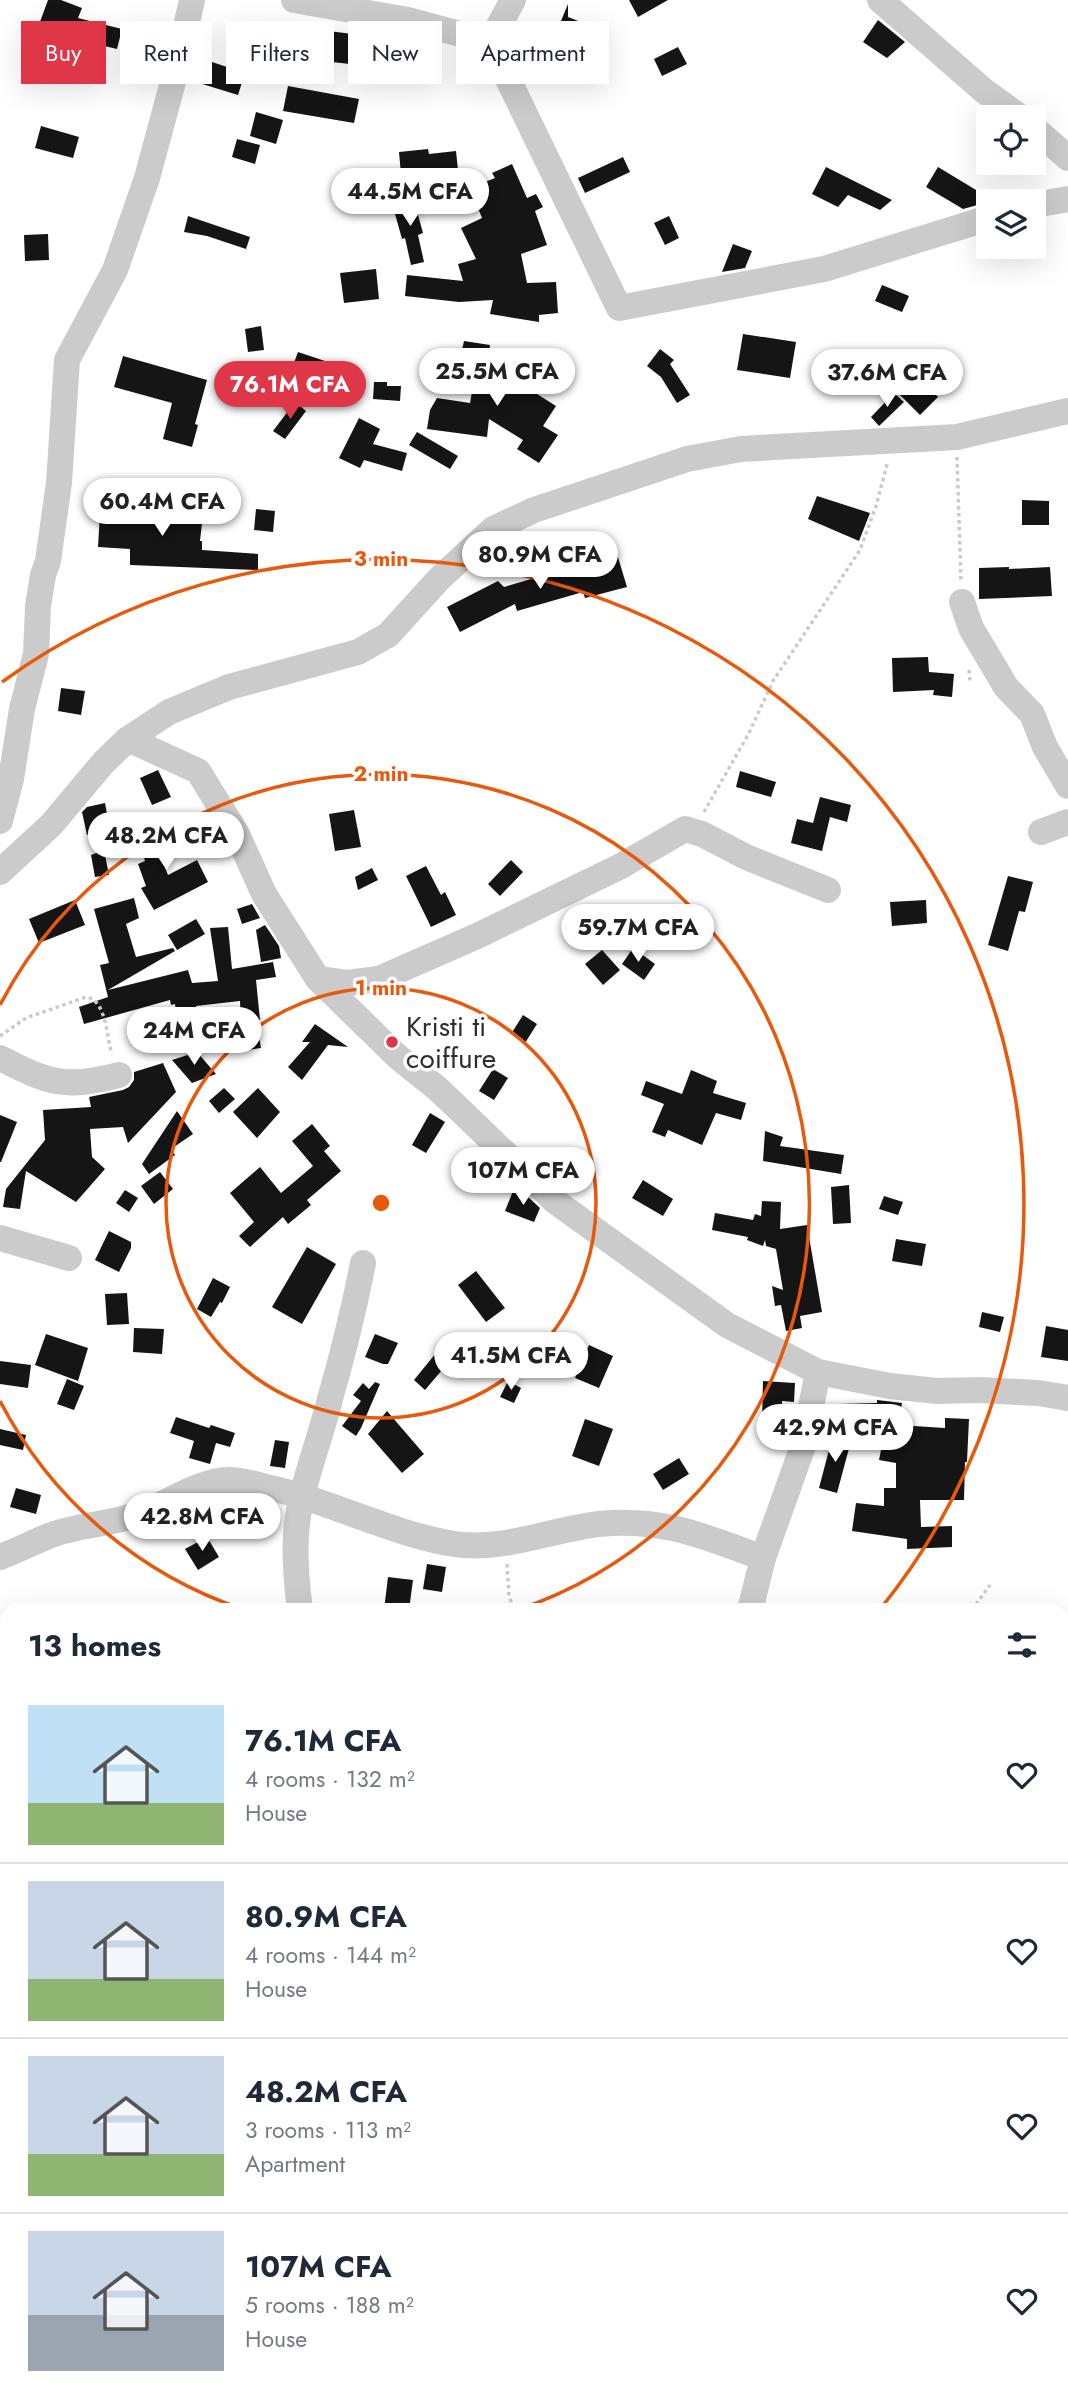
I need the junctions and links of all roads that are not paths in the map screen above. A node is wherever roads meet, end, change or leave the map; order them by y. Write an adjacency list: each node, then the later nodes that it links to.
1 (191, 0): 18 (street)
2 (294, 0): 6 (street)
3 (513, 0): 5 (street)
4 (880, 0): 8 (street)
5 (502, 21)
6 (456, 33)
7 (510, 84): 13 (street)
8 (1004, 105)
9 (1046, 139): 10 (street)
10 (1068, 158)
11 (1068, 199): 12 (street)
12 (1046, 203)
13 (976, 222)
14 (1068, 411): 16 (street)
15 (962, 602): 17 (street)
16 (128, 739): 21 (street); 23 (street)
17 (1068, 786)
18 (0, 821)
19 (1068, 822): 20 (street)
20 (1041, 832)
21 (0, 872)
22 (828, 890): 23 (street)
23 (318, 979): 29 (street)
24 (0, 1058): 25 (street)
25 (119, 1074)
26 (0, 1238): 27 (street)
27 (69, 1258)
28 (363, 1263): 31 (street)
29 (818, 1372): 30 (street); 33 (street)
30 (1068, 1398)
31 (302, 1494): 32 (street); 33 (street); 34 (street)
32 (0, 1557)
33 (762, 1558): 35 (street)
34 (299, 1603)
35 (752, 1603)

